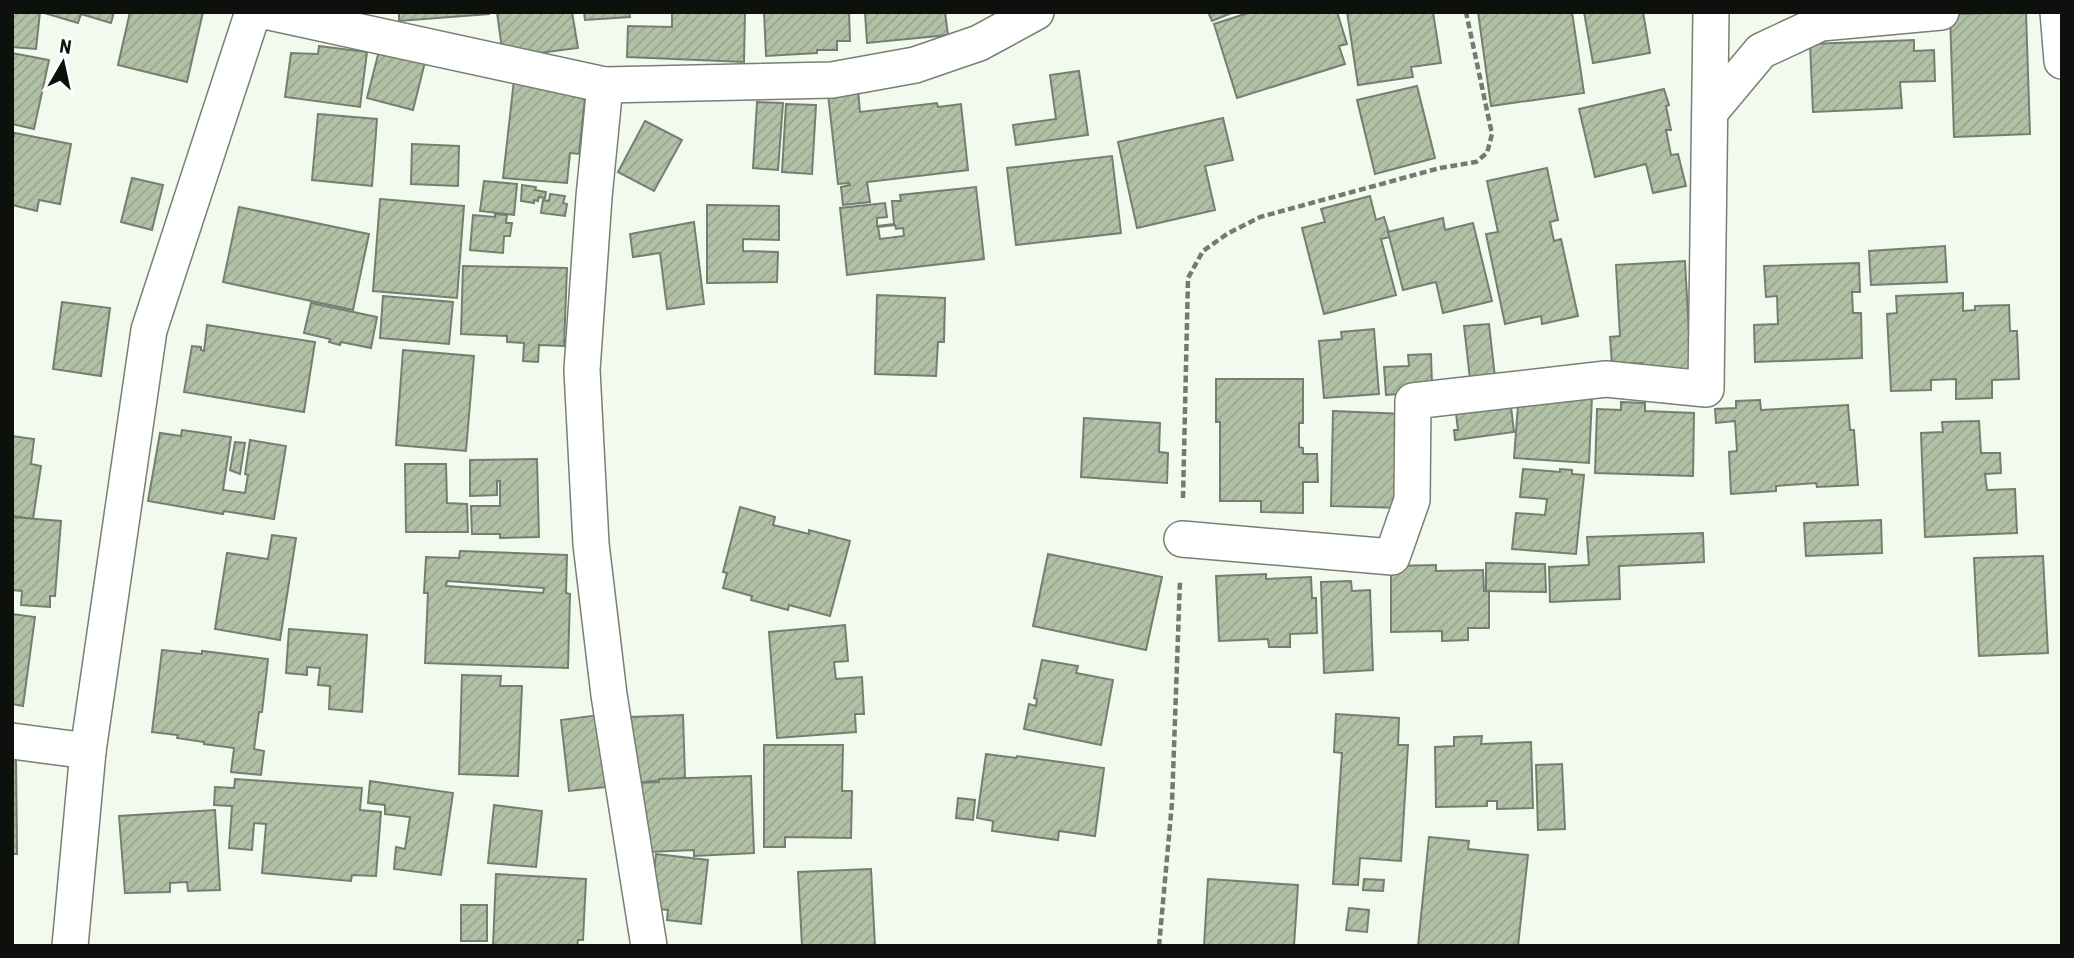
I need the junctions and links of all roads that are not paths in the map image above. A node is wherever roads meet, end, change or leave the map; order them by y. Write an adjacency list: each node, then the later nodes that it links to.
1 (253, 12): 12 (street)
2 (270, 12): 8 (street)
3 (1036, 12): 8 (street)
4 (1711, 12): 9 (street)
5 (1941, 12): 9 (street)
6 (2058, 12): 7 (street)
7 (2062, 61)
8 (605, 85): 14 (street)
9 (1710, 112): 10 (street)
10 (1182, 539)
11 (12, 741): 12 (street)
12 (88, 751): 13 (street)
13 (70, 946)
14 (649, 946)

